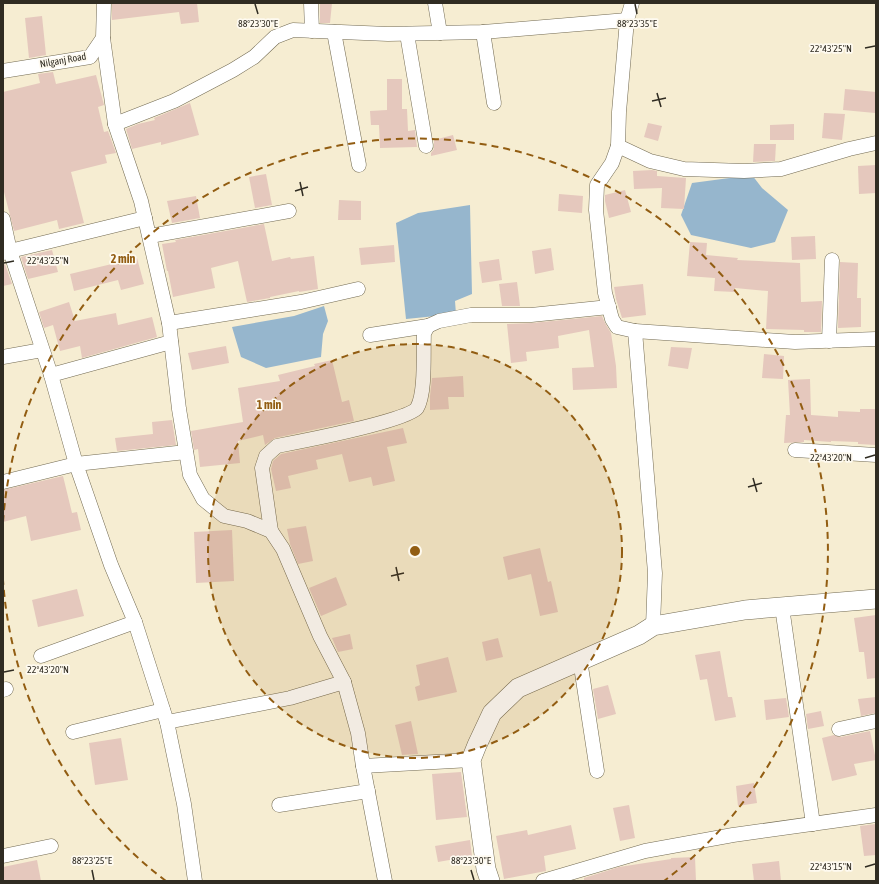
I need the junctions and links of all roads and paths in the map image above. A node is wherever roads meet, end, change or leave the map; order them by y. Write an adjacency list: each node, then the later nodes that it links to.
1 (104, 3): 11 (street)
2 (311, 3): 6 (street)
3 (435, 3): 9 (street)
4 (632, 3): 5 (street)
5 (627, 20): 8 (street); 17 (street)
6 (312, 31): 7 (street); 14 (street)
7 (334, 32): 10 (street); 18 (street)
8 (483, 32): 9 (street); 13 (street)
9 (440, 33): 10 (street)
10 (407, 34): 16 (street)
11 (103, 38): 12 (street, Nilganj Road); 14 (street)
12 (3, 71)
13 (494, 103)
14 (115, 124): 20 (street)
15 (876, 143): 17 (street)
16 (426, 146)
17 (618, 146): 26 (street)
18 (359, 165)
19 (289, 211): 22 (street)
20 (145, 218): 22 (street); 23 (street)
21 (3, 219): 23 (street)
22 (150, 236): 27 (street)
23 (6, 252): 34 (street)
24 (832, 260): 32 (street)
25 (358, 289): 27 (street)
26 (609, 307): 28 (street); 29 (street)
27 (169, 323): 33 (street)
28 (428, 326): 30 (street); 42 (street)
29 (635, 331): 32 (street); 46 (street)
30 (370, 334)
31 (876, 338): 32 (street)
32 (829, 341)
33 (171, 342): 36 (street); 38 (street)
34 (42, 350): 35 (street); 36 (street)
35 (3, 357)
36 (51, 375): 40 (street)
37 (795, 450): 39 (street)
38 (186, 452): 40 (street); 42 (street)
39 (876, 455)
40 (76, 464): 41 (street); 45 (street)
41 (3, 482)
42 (271, 531): 49 (street)
43 (876, 599): 44 (street)
44 (782, 607): 46 (street); 60 (street)
45 (134, 622): 47 (street); 50 (street)
46 (653, 626): 48 (street)
47 (41, 656)
48 (580, 660): 54 (street); 56 (street)
49 (344, 682): 50 (street); 55 (street)
50 (165, 716): 53 (street); 63 (street)
51 (876, 721): 52 (street)
52 (839, 729)
53 (73, 732)
54 (471, 760): 55 (street); 65 (street)
55 (364, 766): 57 (street)
56 (597, 771)
57 (368, 791): 58 (street); 64 (street)
58 (279, 805)
59 (876, 815): 60 (street)
60 (813, 824): 66 (street)
61 (51, 846): 62 (street)
62 (3, 856)
63 (195, 881)
64 (385, 881)
65 (490, 881)
66 (543, 881)

